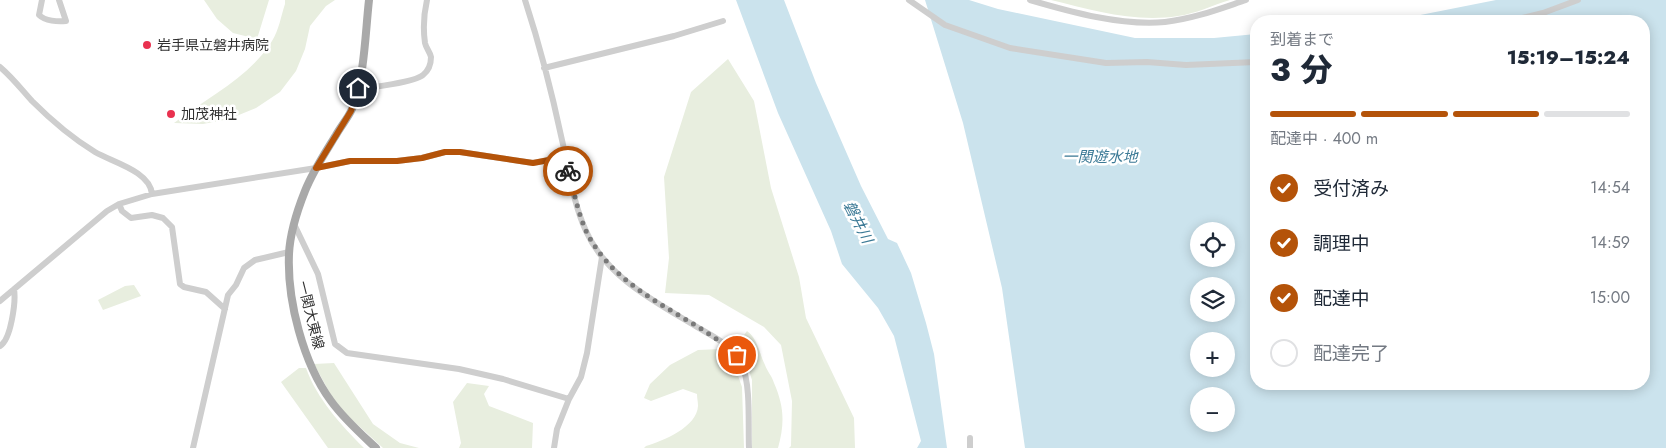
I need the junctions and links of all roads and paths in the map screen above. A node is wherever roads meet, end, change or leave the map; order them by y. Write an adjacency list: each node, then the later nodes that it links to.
1 (42, 0): 2 (street)
2 (59, 0)
3 (368, 0): 15 (main road, 一関大東線)
4 (427, 0): 15 (street)
5 (525, 0): 14 (street)
6 (909, 0): 12 (street)
7 (1030, 0): 8 (street)
8 (1246, 0)
9 (1578, 0): 10 (street)
10 (1537, 15)
11 (723, 21): 14 (street)
12 (1250, 62)
13 (0, 68): 18 (street)
14 (544, 68): 16 (street)
15 (358, 88): 17 (main road, 一関大東線)
16 (565, 157): 17 (street); 22 (street)
17 (316, 168): 18 (street); 20 (main road, 一関大東線)
18 (152, 194): 19 (street)
19 (119, 204): 23 (street); 25 (street)
20 (294, 224): 21 (main road, 一関大東線); 27 (street)
21 (289, 252): 25 (street); 30 (main road, 一関大東線)
22 (602, 256): 27 (street); 32 (street)
23 (14, 289): 24 (street); 26 (street)
24 (0, 301)
25 (225, 308): 29 (street)
26 (0, 346)
27 (568, 399): 31 (street)
28 (970, 438): 33 (street)
29 (193, 448)
30 (376, 448)
31 (554, 448)
32 (749, 448)
33 (970, 448)

